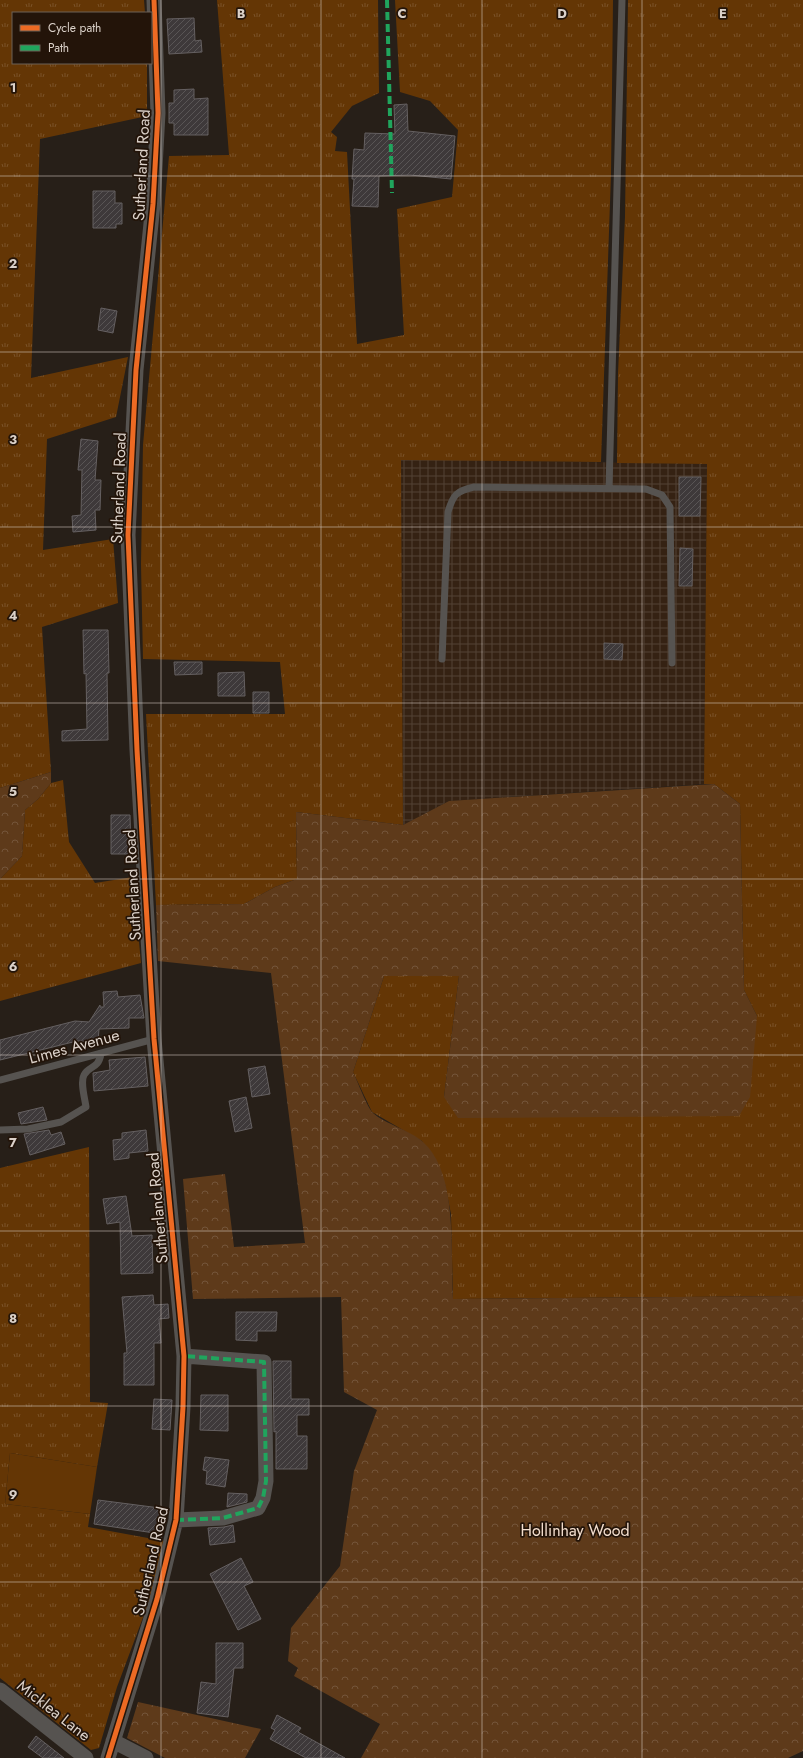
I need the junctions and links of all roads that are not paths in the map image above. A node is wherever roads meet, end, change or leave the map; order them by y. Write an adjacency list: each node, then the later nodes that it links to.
1 (154, 0): 6 (street, Sutherland Road)
2 (622, 0): 3 (lane)
3 (609, 488): 4 (lane); 5 (lane)
4 (442, 659)
5 (672, 663)
6 (154, 1039): 7 (lane, Limes Avenue); 10 (street, Sutherland Road)
7 (101, 1054): 8 (lane, Limes Avenue); 9 (lane)
8 (0, 1080)
9 (0, 1130)
10 (184, 1356): 11 (street, Sutherland Road); 11 (street)
11 (176, 1520): 13 (street, Sutherland Road)
12 (0, 1690): 14 (street, Micklea Lane)
13 (113, 1741): 15 (street, Sutherland Road); 16 (street)
14 (86, 1758)
15 (108, 1758)
16 (146, 1758)

